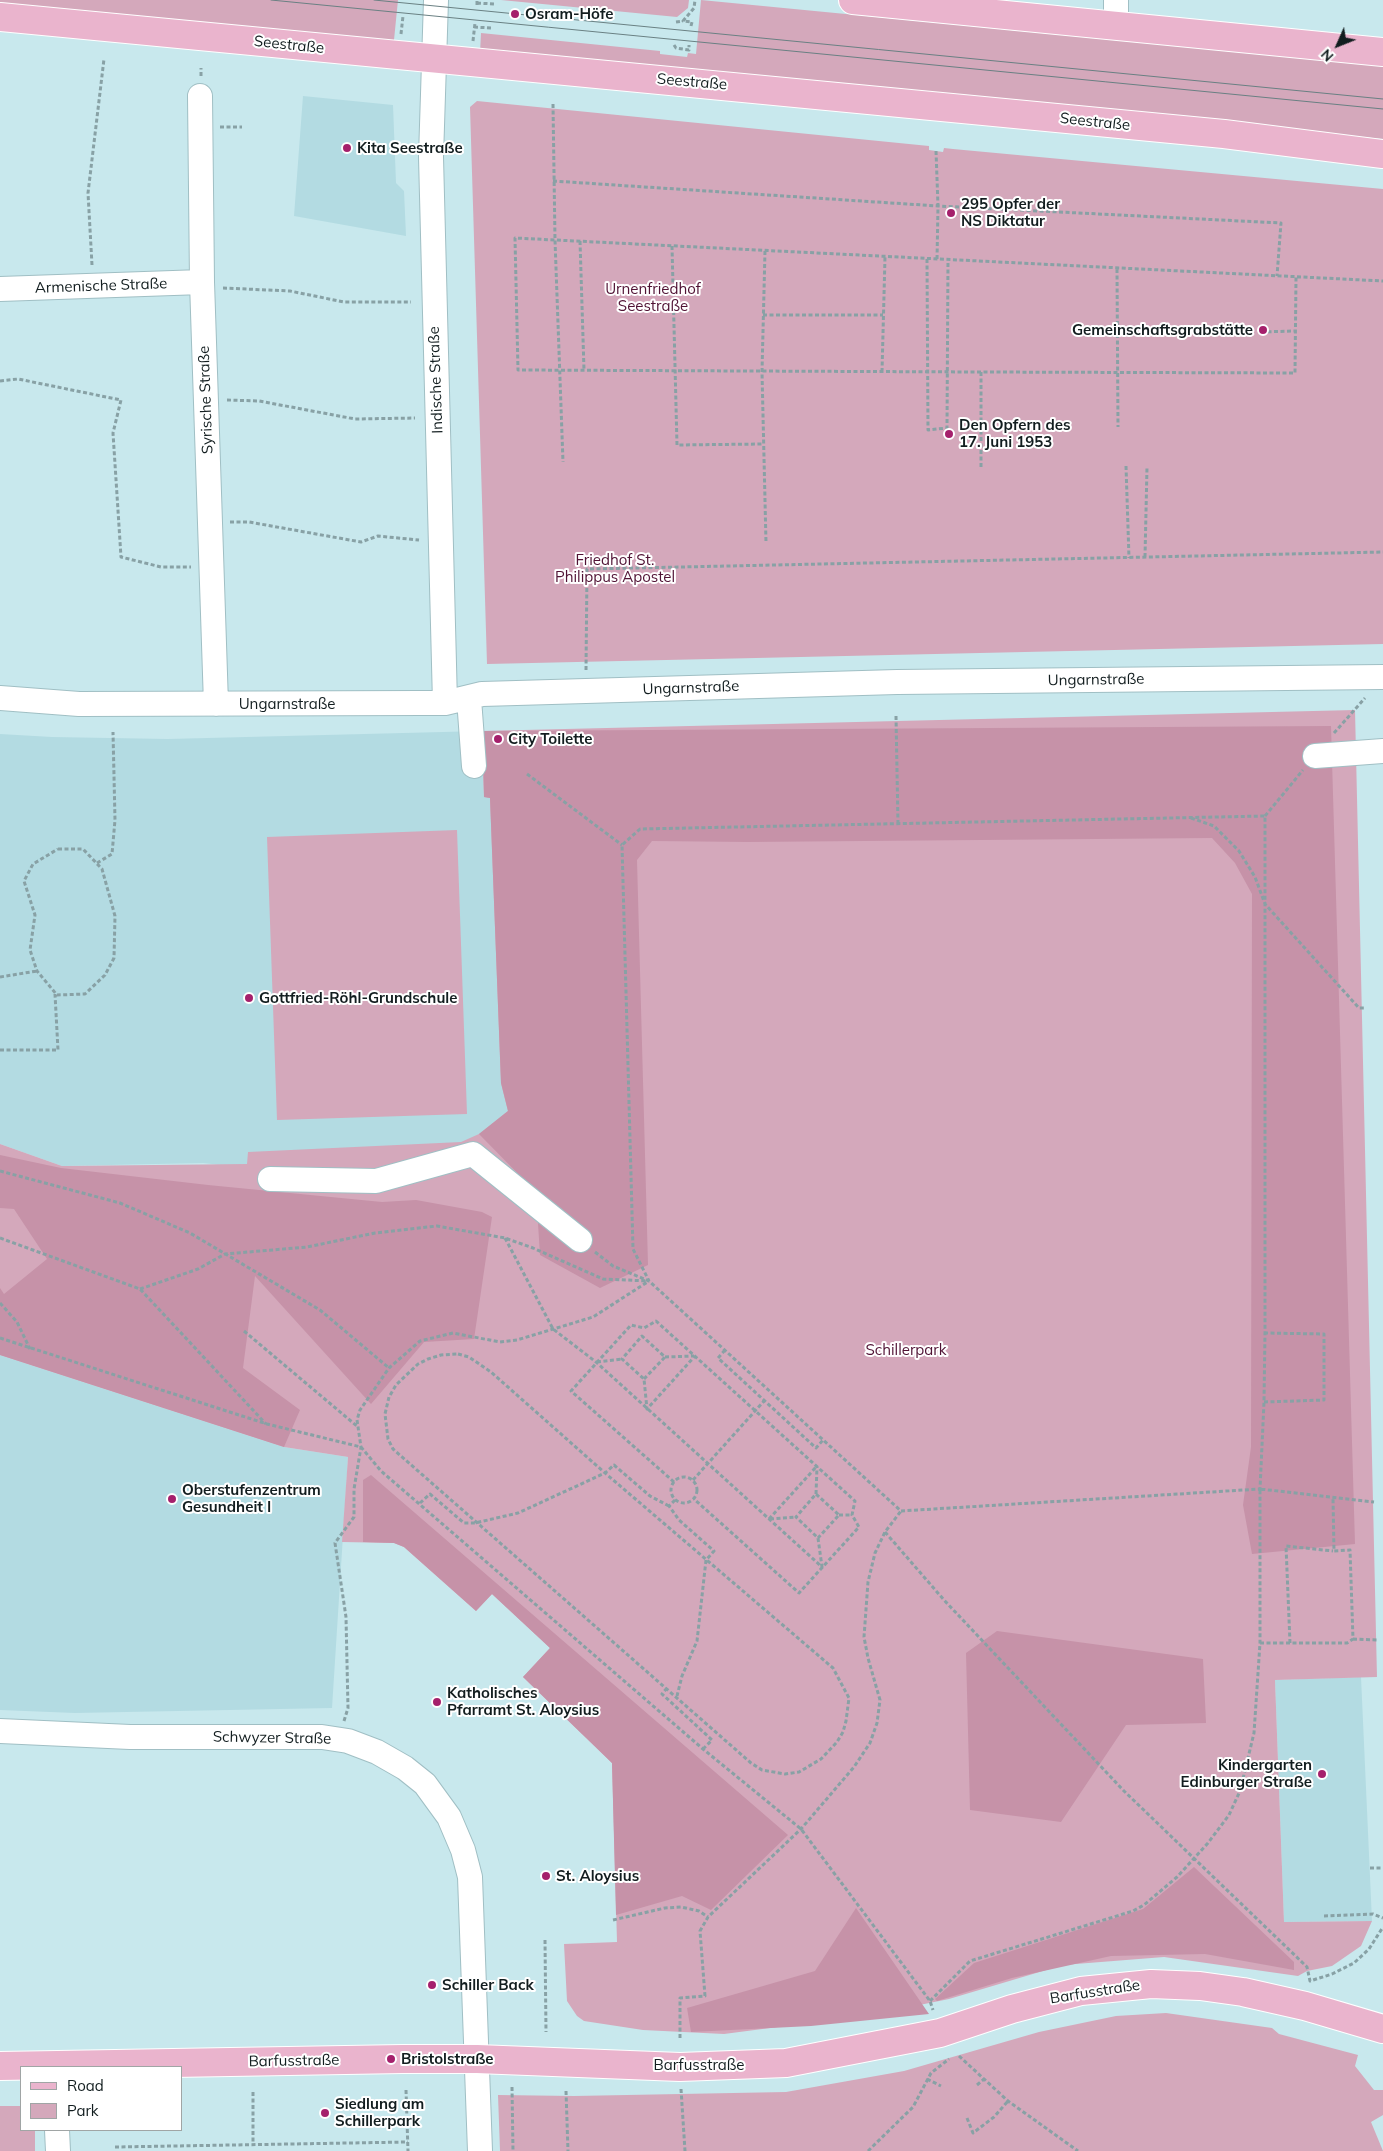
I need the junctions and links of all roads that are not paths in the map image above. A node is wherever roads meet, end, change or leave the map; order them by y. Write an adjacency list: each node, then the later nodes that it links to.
1 (436, 0): 6 (street, Indische Straße)
2 (853, 0): 3 (main road)
3 (1116, 13): 5 (main road)
4 (0, 18): 6 (main road, Seestraße)
5 (1383, 52)
6 (433, 58): 8 (main road, Seestraße); 14 (street, Indische Straße)
7 (200, 96): 9 (street, Syrische Straße)
8 (1383, 154)
9 (212, 285): 10 (street, Armenische Straße); 15 (street, Syrische Straße)
10 (0, 289)
11 (1383, 677): 13 (street, Ungarnstraße)
12 (0, 698): 15 (street, Ungarnstraße)
13 (469, 699): 14 (street, Ungarnstraße); 18 (street)
14 (445, 703): 15 (street, Ungarnstraße)
15 (216, 704)
16 (1383, 751): 17 (street)
17 (1315, 756)
18 (474, 766)
19 (270, 1179): 20 (street)
20 (580, 1240)
21 (0, 1732): 23 (street, Schwyzer Straße)
22 (1383, 2029): 23 (main road, Barfusstraße)
23 (477, 2059): 25 (main road, Barfusstraße); 28 (street)
24 (0, 2066): 25 (main road, Barfusstraße)
25 (55, 2066)
26 (57, 2131): 27 (street)
27 (58, 2151)
28 (480, 2151)

